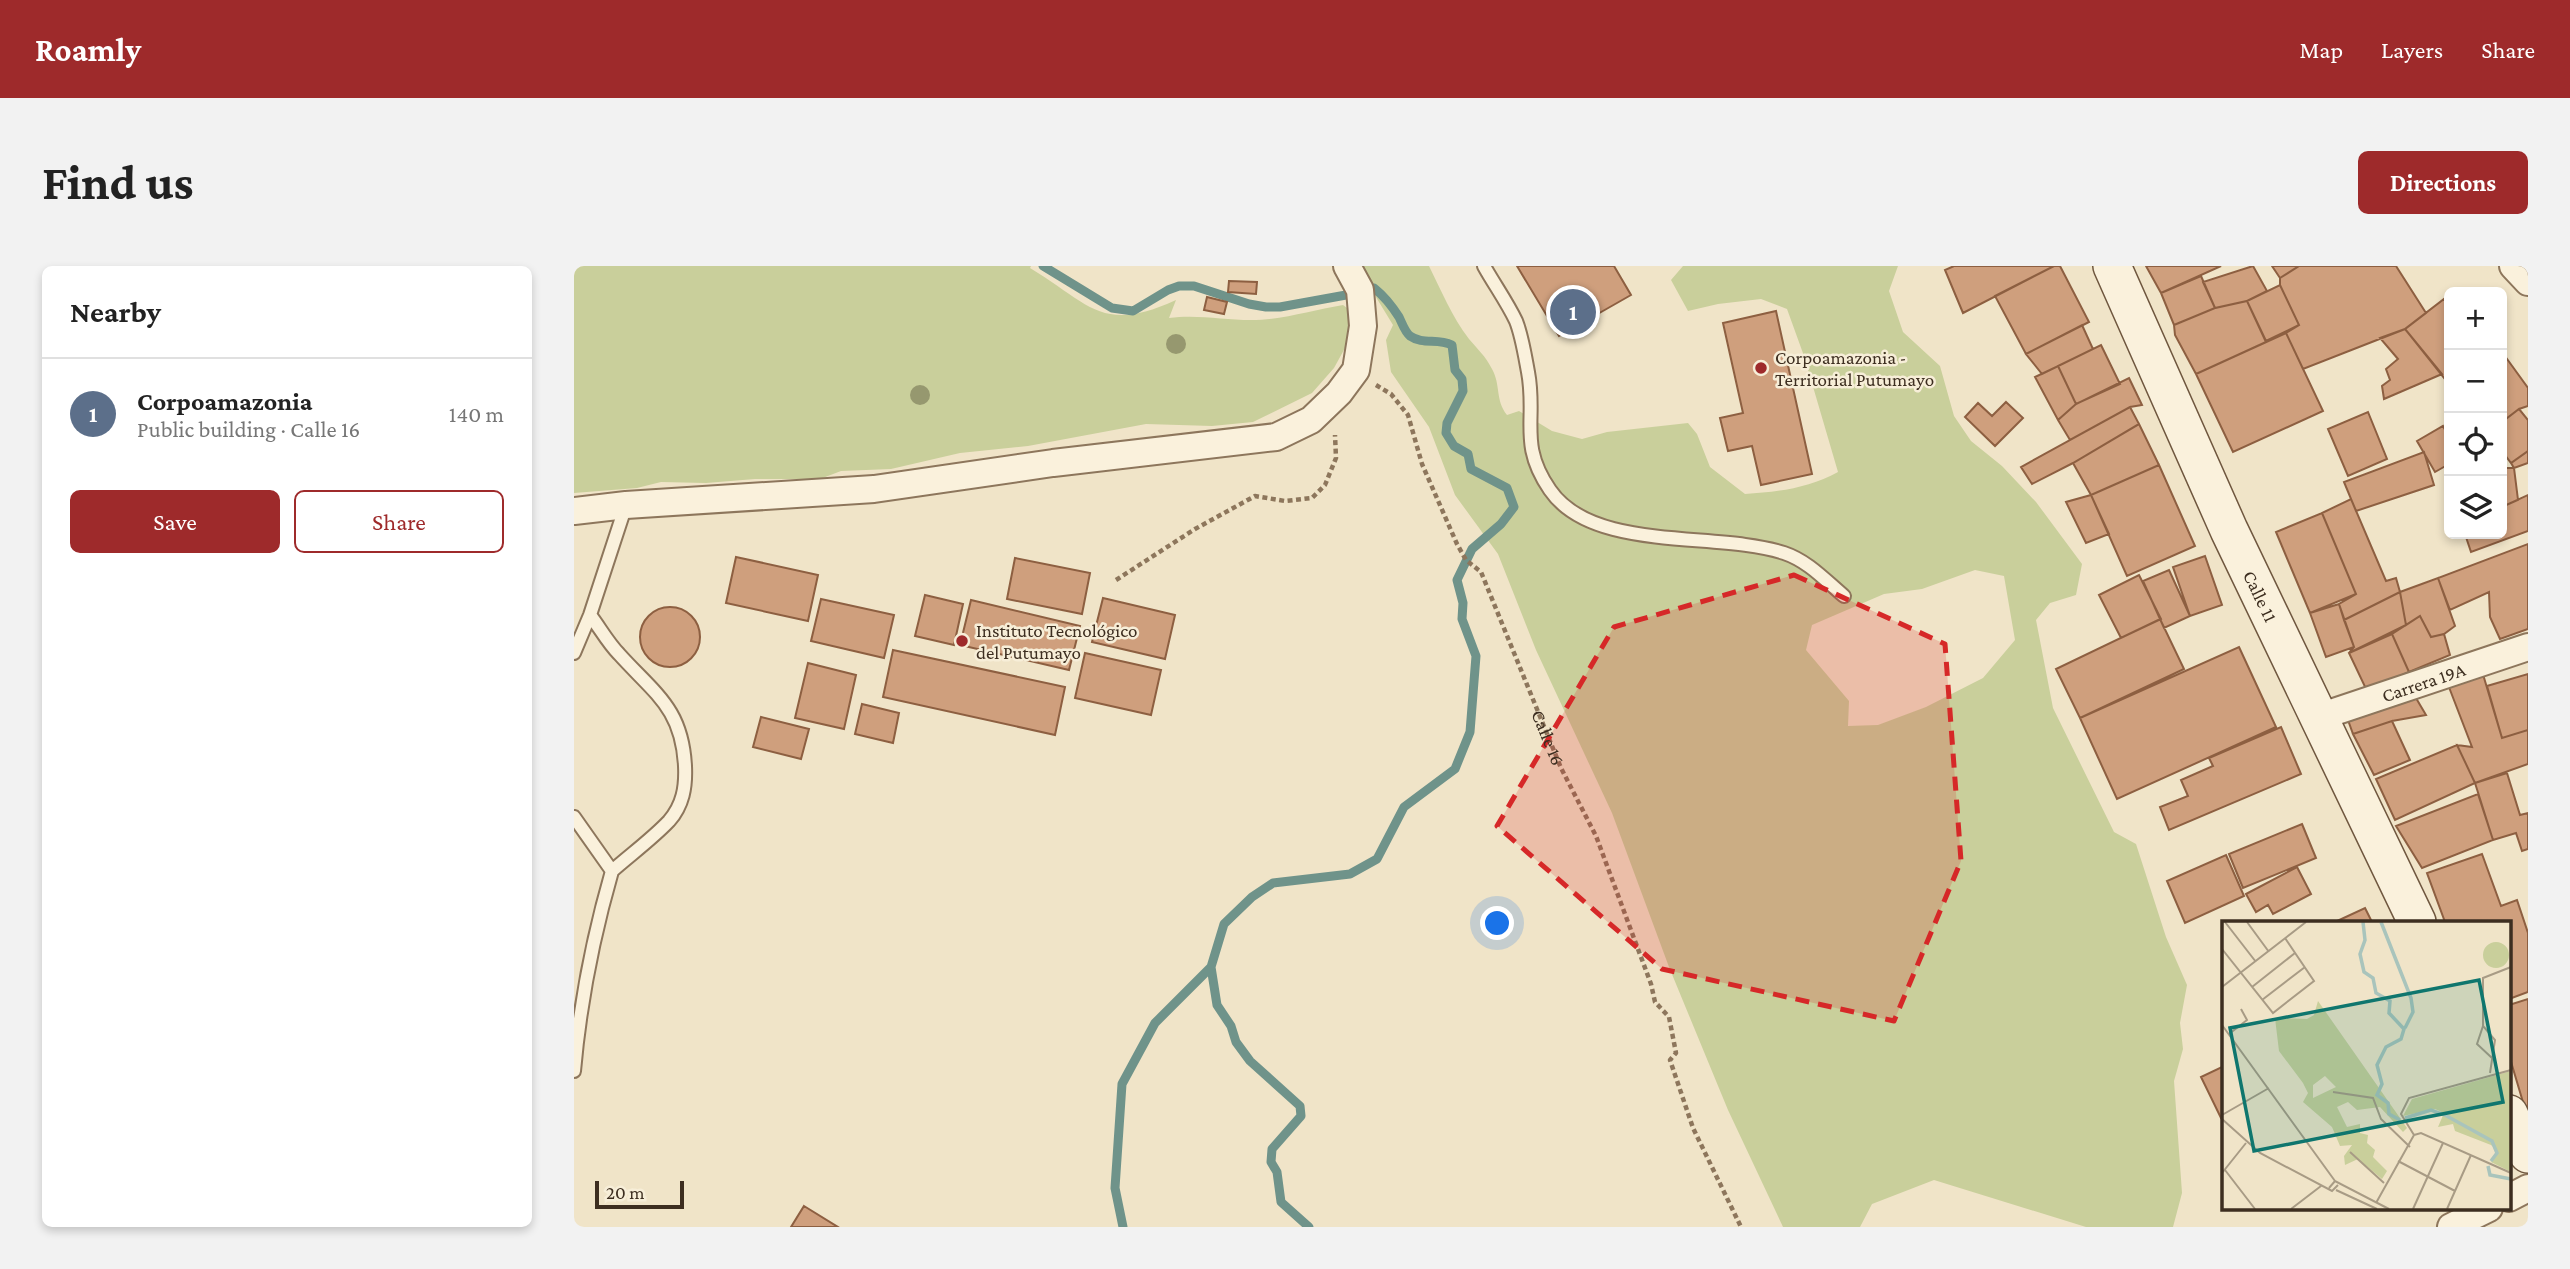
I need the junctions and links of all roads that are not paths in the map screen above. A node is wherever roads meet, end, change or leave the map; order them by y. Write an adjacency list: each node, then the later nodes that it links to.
1 (1348, 266): 6 (street)
2 (1483, 266): 8 (lane)
3 (2112, 266): 12 (street, Calle 11)
4 (2513, 266): 5 (street)
5 (2528, 282)
6 (626, 505): 7 (street); 9 (lane)
7 (574, 511)
8 (1844, 596)
9 (590, 615): 11 (lane); 14 (lane)
10 (2528, 647): 12 (street, Carrera 19A)
11 (574, 653)
12 (2319, 717): 15 (street, Calle 11)
13 (574, 817): 14 (lane)
14 (612, 871): 16 (lane)
15 (2417, 921)
16 (574, 1071)
17 (2511, 1118): 18 (street)
18 (2528, 1154)
19 (2528, 1188): 20 (street)
20 (2511, 1197)
21 (2485, 1210): 22 (street)
22 (2451, 1227)

